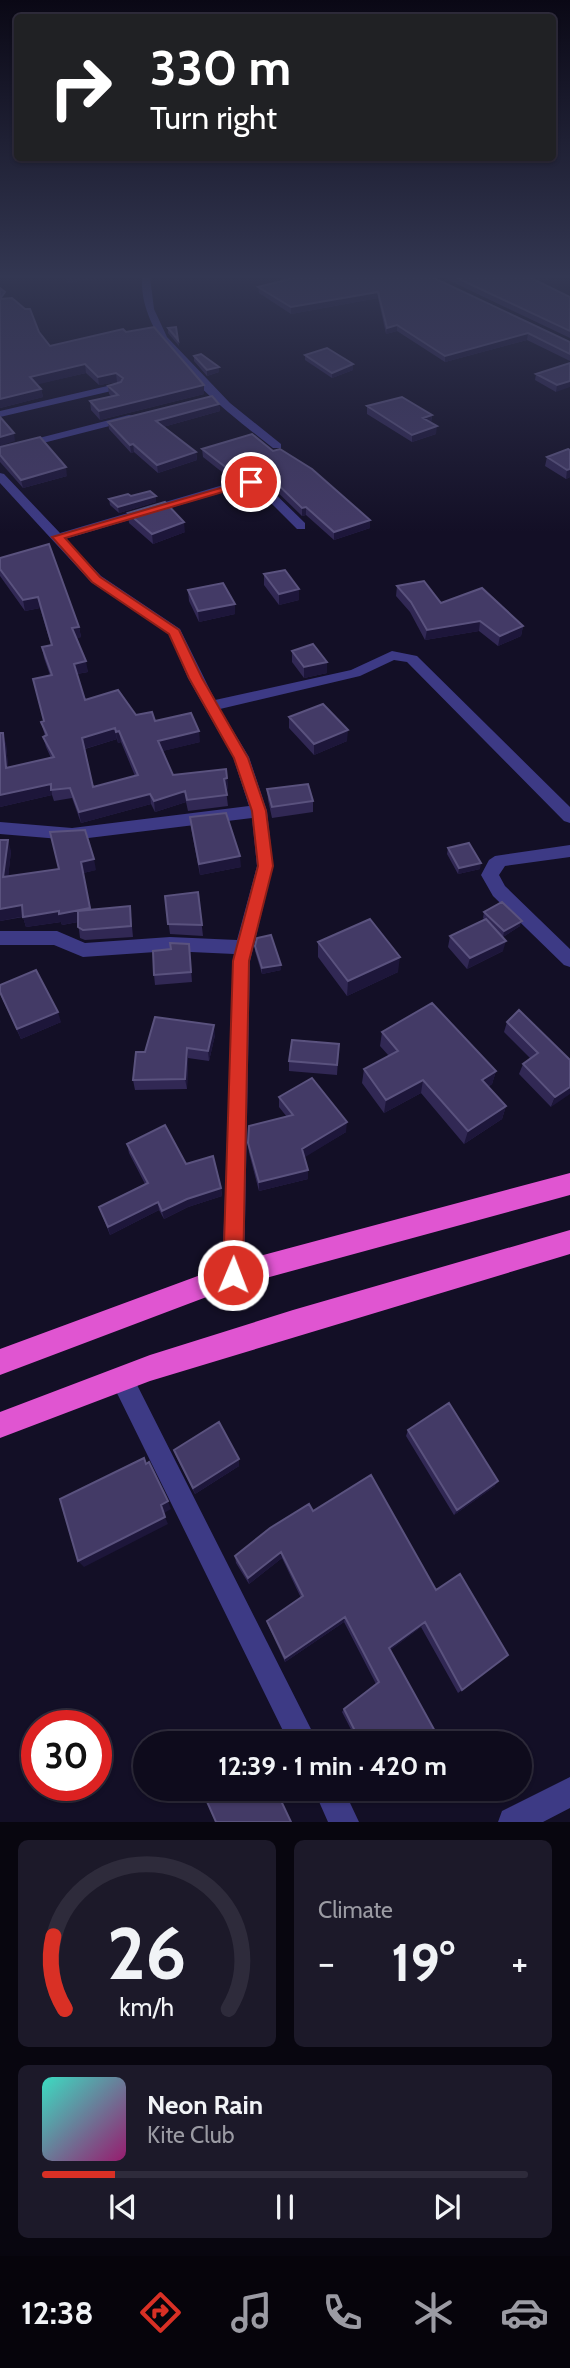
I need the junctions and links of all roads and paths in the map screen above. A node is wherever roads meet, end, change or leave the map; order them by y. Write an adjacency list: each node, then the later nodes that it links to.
1 (185, 362): 3 (street)
2 (116, 387): 5 (street)
3 (217, 396): 4 (street); 7 (street)
4 (204, 399)
5 (0, 414)
6 (140, 415): 8 (street)
7 (277, 446)
8 (0, 451)
9 (0, 476): 11 (street)
10 (301, 526): 11 (street)
11 (58, 537): 12 (street)
12 (211, 706): 13 (street); 14 (street)
13 (259, 811): 15 (street); 18 (street)
14 (570, 817)
15 (0, 828)
16 (570, 851): 19 (street)
17 (0, 938): 18 (street)
18 (245, 947): 22 (street)
19 (570, 960)
20 (570, 1184): 22 (highway)
21 (570, 1242): 24 (highway)
22 (233, 1275): 23 (highway)
23 (0, 1362)
24 (122, 1379): 25 (highway); 26 (street)
25 (0, 1425)
26 (298, 1731)
27 (570, 1792): 30 (street)
28 (334, 1801): 29 (street)
29 (344, 1822)
30 (513, 1822)

